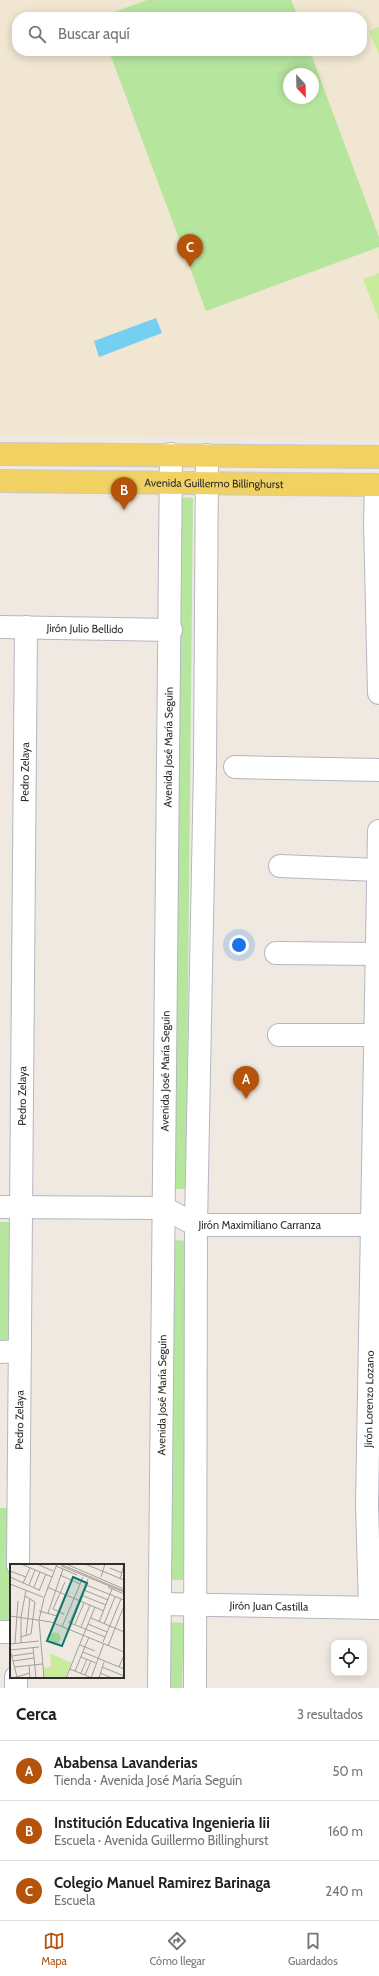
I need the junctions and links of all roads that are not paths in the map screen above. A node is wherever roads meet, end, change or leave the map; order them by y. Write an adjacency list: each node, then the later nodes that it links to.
1 (0, 454): 2 (main road)
2 (171, 454): 3 (main road); 6 (street, Avenida José María Seguín)
3 (207, 455): 4 (main road); 7 (street)
4 (379, 457)
5 (0, 481): 6 (main road, Avenida Guillermo Billinghurst)
6 (171, 482): 7 (main road, Avenida Guillermo Billinghurst); 11 (street, Avenida José María Seguín)
7 (207, 483): 8 (main road, Avenida Guillermo Billinghurst); 26 (street)
8 (378, 485): 12 (street)
9 (0, 627): 10 (street, Jirón Julio Bellido)
10 (26, 627): 11 (street, Jirón Julio Bellido); 24 (street, Pedro Zelaya)
11 (171, 630): 25 (street, Avenida José María Seguín)
12 (379, 664): 13 (street)
13 (379, 693)
14 (235, 767): 15 (street)
15 (379, 770)
16 (379, 831): 18 (street, Jirón Lorenzo Lozano)
17 (280, 866): 18 (street)
18 (378, 870): 20 (street, Jirón Lorenzo Lozano)
19 (276, 953): 20 (street)
20 (376, 954): 22 (street, Jirón Lorenzo Lozano)
21 (279, 1035): 22 (street)
22 (375, 1036): 27 (street, Jirón Lorenzo Lozano)
23 (0, 1207): 24 (street, Jirón Maximiliano Carranza)
24 (22, 1207): 25 (street, Jirón Maximiliano Carranza); 28 (street, Pedro Zelaya)
25 (164, 1208): 26 (street, Jirón Maximiliano Carranza); 32 (street, Avenida José María Seguín)
26 (196, 1225): 27 (street, Jirón Maximiliano Carranza); 33 (street)
27 (375, 1225): 30 (street, Jirón Lorenzo Lozano)
28 (10, 1352): 29 (street, Pedro Zelaya)
29 (9, 1496): 31 (street, Pedro Zelaya)
30 (373, 1505): 34 (street, Jirón Lorenzo Lozano)
31 (18, 1564)
32 (160, 1604): 33 (street, Jirón Juan Castilla); 35 (street, Avenida José María Seguín)
33 (195, 1605): 34 (street, Jirón Juan Castilla); 36 (street)
34 (374, 1608)
35 (159, 1688)
36 (195, 1688)

